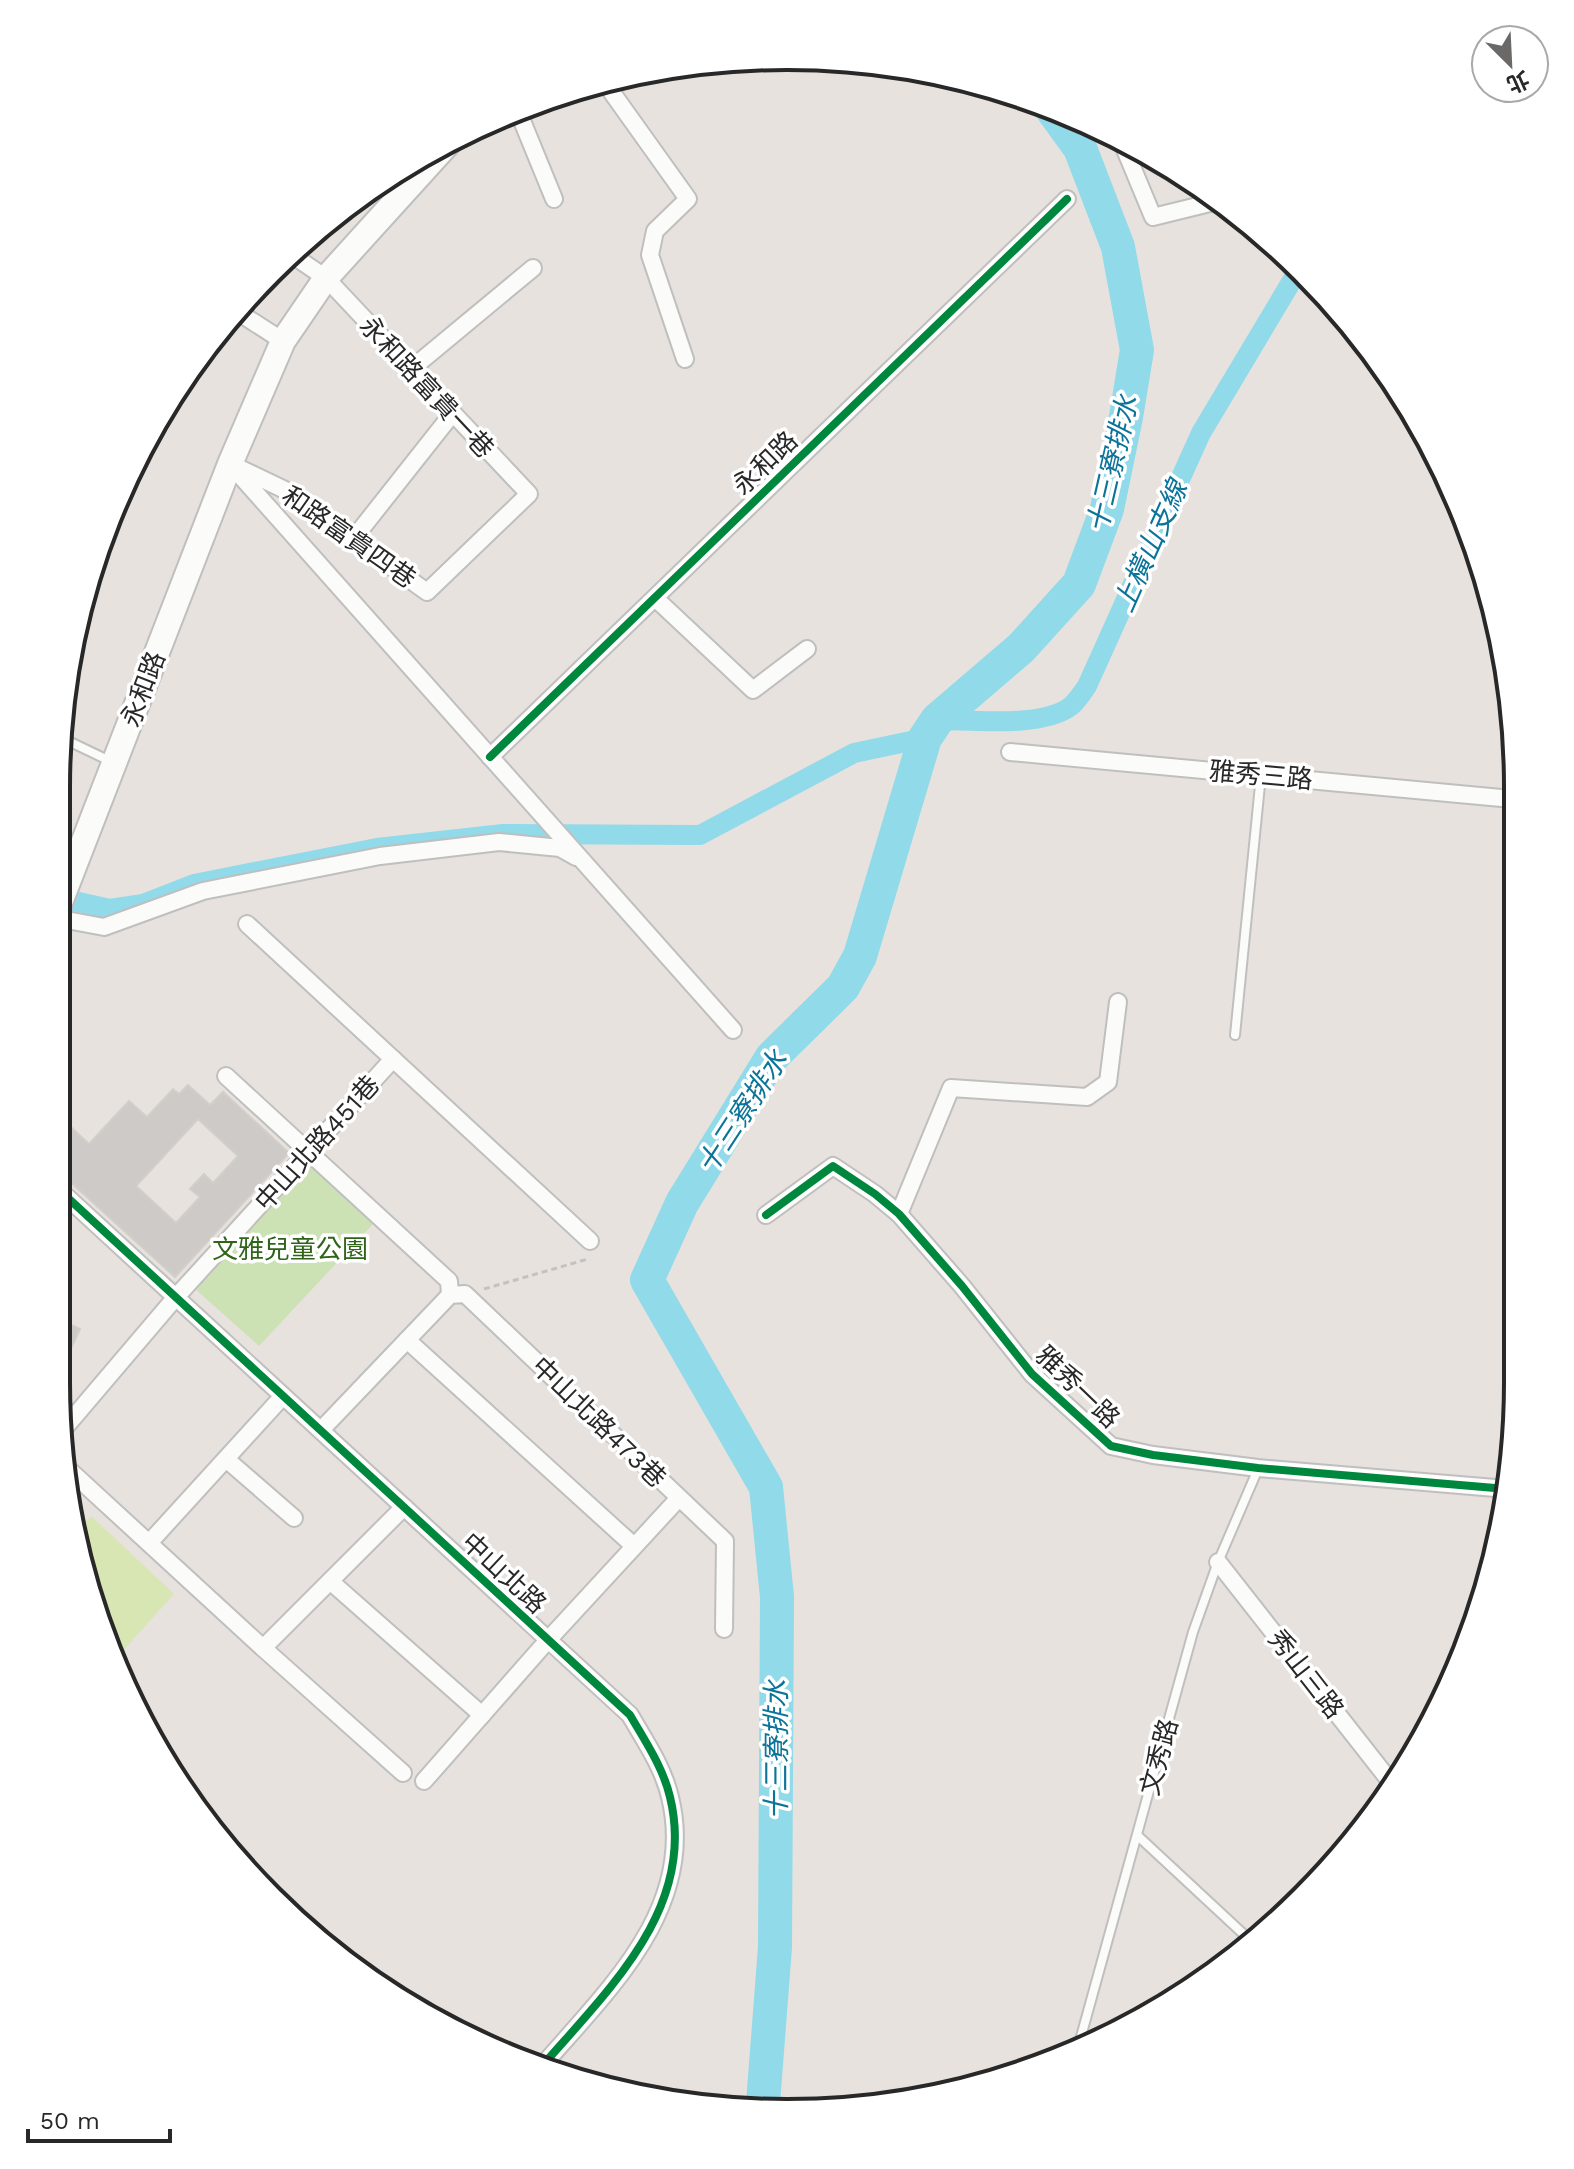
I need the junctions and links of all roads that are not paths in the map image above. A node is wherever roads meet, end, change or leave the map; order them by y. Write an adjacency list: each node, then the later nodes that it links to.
1 (611, 92): 13 (street)
2 (522, 121): 5 (street)
3 (1128, 156): 7 (street)
4 (426, 168): 10 (main road, 永和路)
5 (554, 199)
6 (1067, 199): 19 (street, 永和路)
7 (1204, 204)
8 (300, 261): 10 (street, 永和路富貴一巷)
9 (533, 268): 14 (street)
10 (326, 278): 12 (main road, 永和路); 14 (street, 永和路富貴一巷)
11 (246, 317): 12 (street)
12 (283, 341): 16 (main road, 永和路)
13 (685, 359)
14 (410, 370): 15 (street, 永和路富貴一巷)
15 (452, 414): 17 (street, 永和路富貴一巷); 18 (street)
16 (230, 464): 18 (street, 和路富貴四巷); 23 (street); 24 (main road, 永和路)
17 (529, 494): 18 (street, 和路富貴四巷)
18 (354, 538)
19 (655, 598): 20 (street); 23 (street, 永和路)
20 (807, 649)
21 (72, 743): 24 (lane)
22 (1010, 752): 25 (street, 雅秀三路)
23 (490, 757): 27 (street)
24 (114, 764): 28 (main road, 永和路)
25 (1261, 775): 26 (street, 雅秀三路); 33 (lane)
26 (1504, 798)
27 (581, 860): 29 (street); 32 (street)
28 (70, 878)
29 (70, 918)
30 (247, 924): 34 (street, 中山北路451巷)
31 (1118, 1002): 38 (street)
32 (733, 1030)
33 (1235, 1035)
34 (393, 1059): 36 (street, 中山北路451巷); 40 (street, 中山北路451巷)
35 (226, 1076): 36 (street, 中山北路473巷)
36 (311, 1152): 41 (street, 中山北路473巷); 42 (street, 中山北路451巷)
37 (70, 1200): 42 (street, 中山北路)
38 (899, 1214): 39 (street, 雅秀一路); 48 (street, 雅秀一路)
39 (766, 1215)
40 (590, 1241)
41 (458, 1295): 43 (street); 51 (street, 中山北路473巷)
42 (176, 1297): 44 (street, 中山北路); 45 (street, 中山北路451巷)
43 (407, 1340): 46 (street); 55 (street)
44 (283, 1396): 46 (street, 中山北路); 47 (street)
45 (72, 1420)
46 (321, 1430): 52 (street, 中山北路)
47 (226, 1459): 53 (street); 54 (street)
48 (1258, 1468): 50 (street, 雅秀一路); 56 (lane, 文秀路)
49 (76, 1476): 54 (street)
50 (1496, 1488)
51 (679, 1498): 55 (street); 58 (street, 中山北路473巷)
52 (404, 1507): 57 (street); 59 (street, 中山北路)
53 (294, 1518)
54 (149, 1543): 60 (street)
55 (634, 1546): 59 (street)
56 (1218, 1562): 63 (street, 秀山三路); 65 (lane, 文秀路)
57 (330, 1581): 60 (street); 61 (street)
58 (724, 1629)
59 (548, 1640): 61 (street); 68 (street, 中山北路)
60 (263, 1648): 62 (street)
61 (482, 1715): 64 (street)
62 (403, 1773)
63 (1386, 1776)
64 (424, 1781)
65 (1138, 1836): 66 (lane); 67 (lane, 文秀路)
66 (1244, 1934)
67 (1082, 2035)
68 (549, 2058)

